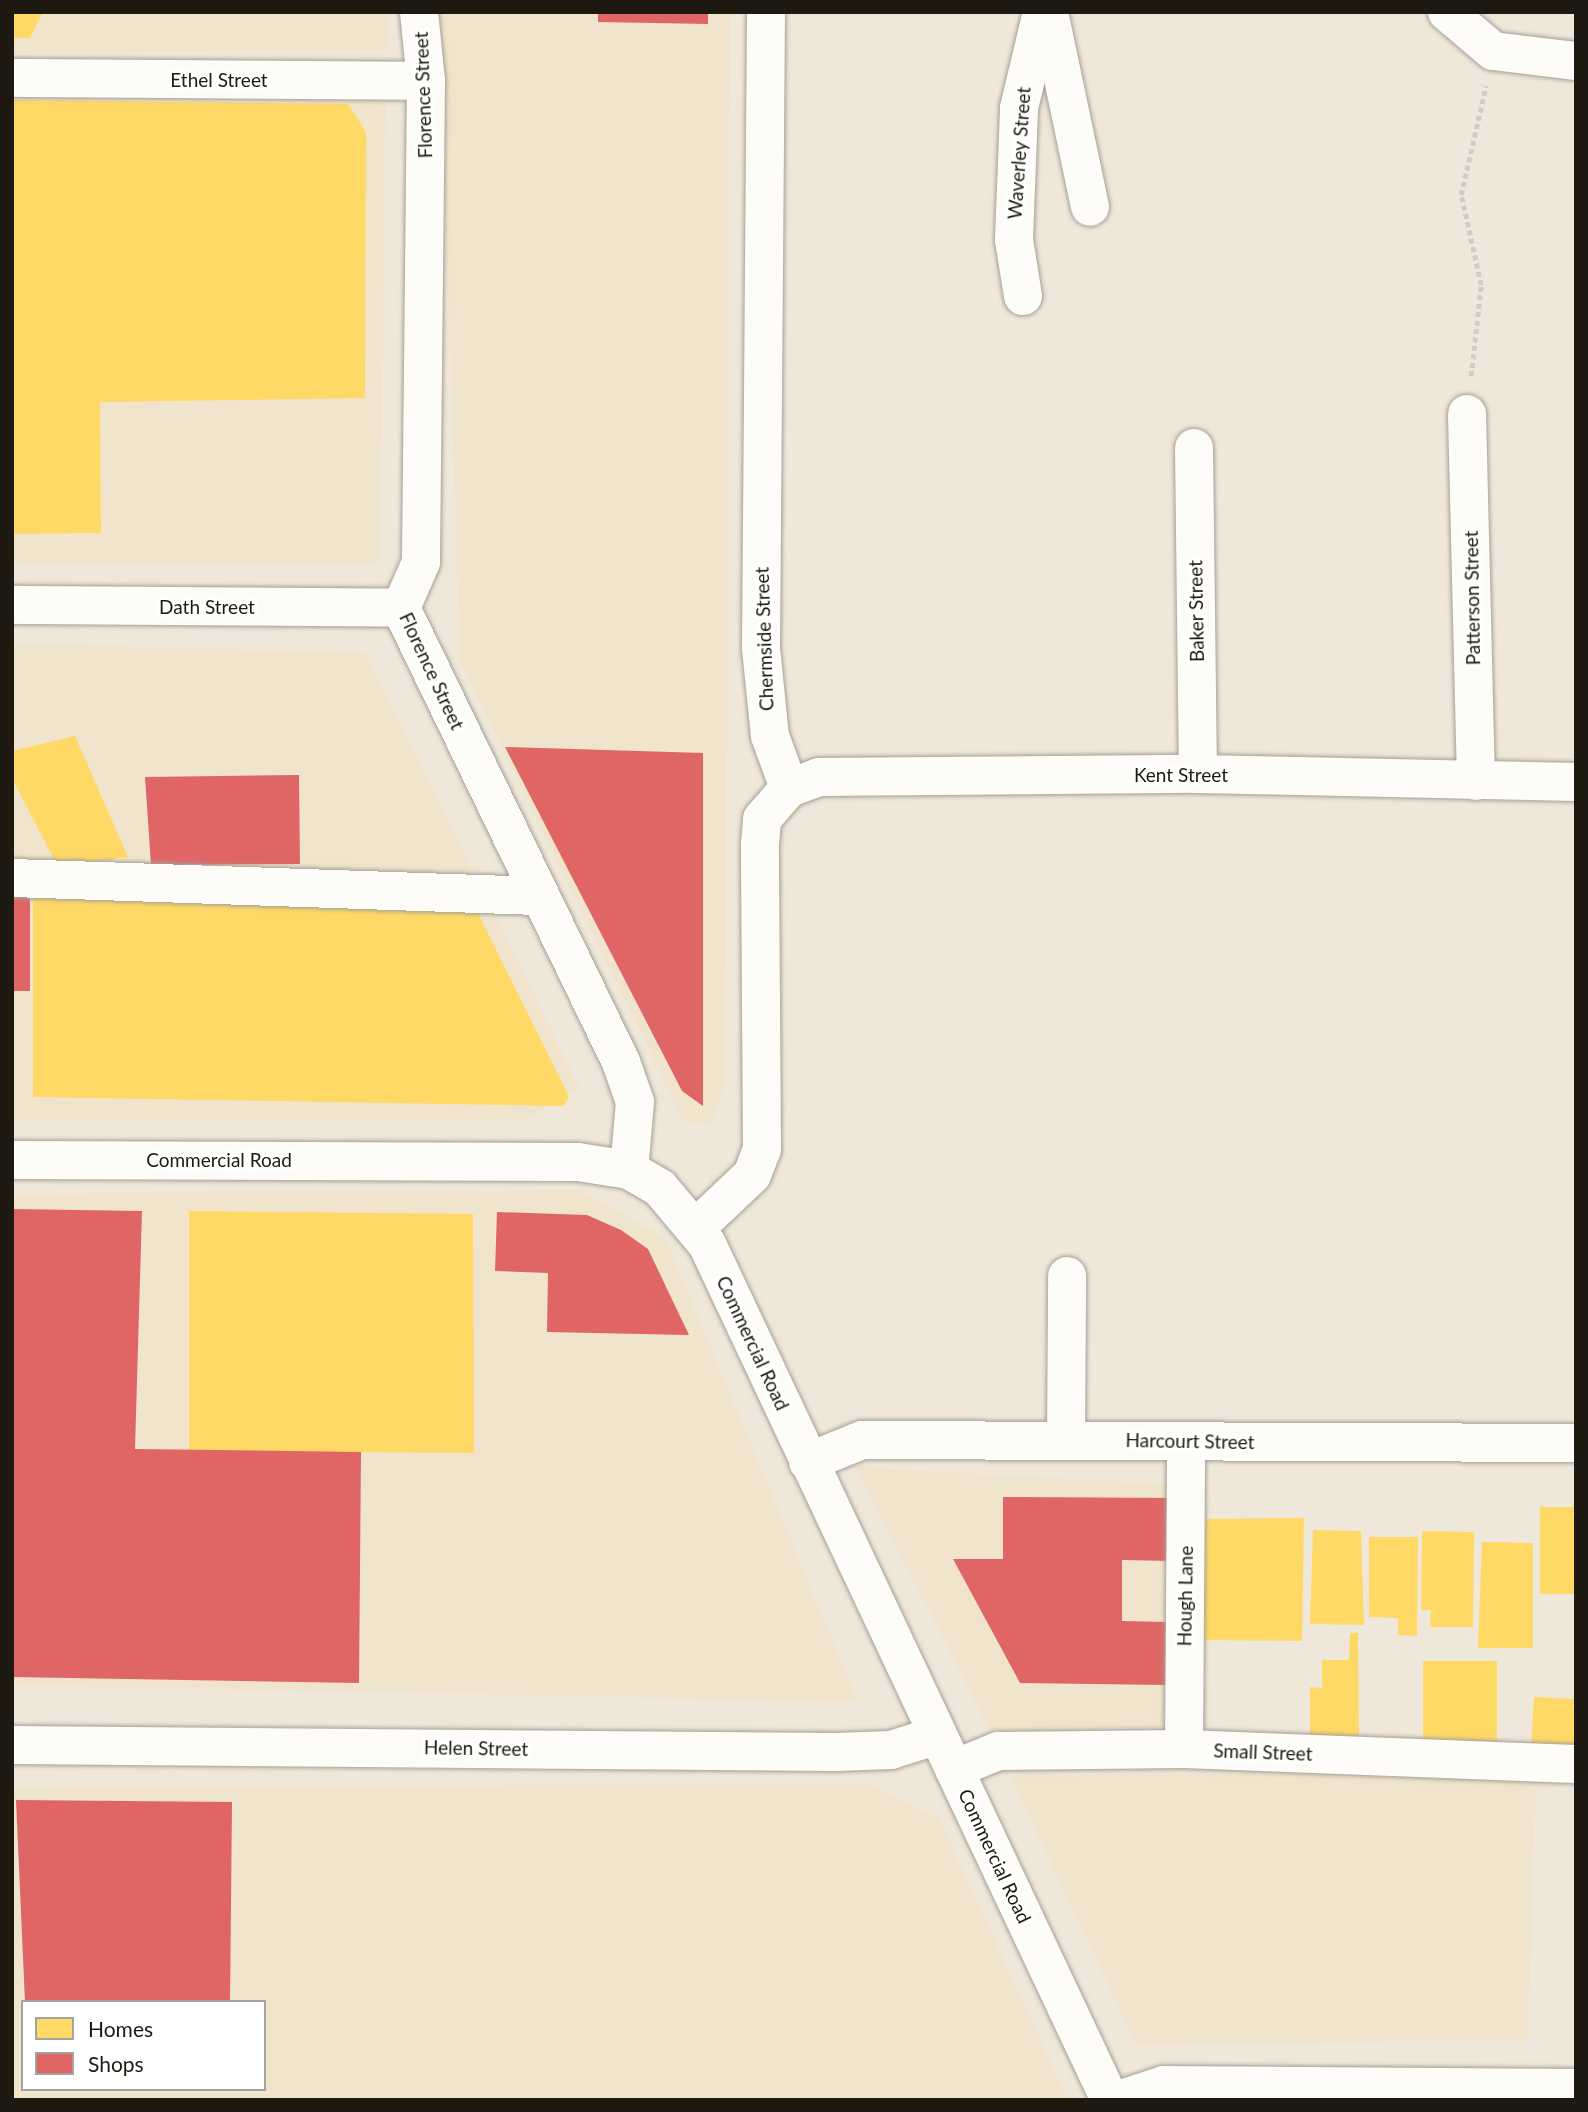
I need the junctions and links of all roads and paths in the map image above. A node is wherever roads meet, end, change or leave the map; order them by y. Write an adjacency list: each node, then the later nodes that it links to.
1 (419, 12): 9 (street, Florence Street)
2 (766, 12): 19 (street, Chermside Street)
3 (1042, 12): 11 (street, Waverley Street)
4 (1049, 12): 10 (street, Waverley Street)
5 (1447, 12): 6 (street)
6 (1493, 51): 7 (street); 12 (path)
7 (1576, 61)
8 (12, 78): 9 (street, Ethel Street)
9 (426, 81): 15 (street, Florence Street)
10 (1090, 207)
11 (1023, 296)
12 (1467, 414): 17 (street, Patterson Street)
13 (1194, 448): 16 (street, Baker Street)
14 (12, 605): 15 (street, Dath Street)
15 (401, 608): 21 (street, Florence Street)
16 (1198, 774): 17 (street, Kent Street); 19 (street, Kent Street)
17 (1476, 781): 18 (street, Kent Street)
18 (1576, 782)
19 (789, 788): 24 (street)
20 (12, 878): 21 (street)
21 (537, 896): 23 (street, Florence Street)
22 (12, 1160): 23 (street, Commercial Road)
23 (629, 1170): 24 (street, Commercial Road)
24 (698, 1226): 29 (street, Commercial Road)
25 (1067, 1276): 26 (street)
26 (1066, 1439): 27 (street, Harcourt Street); 29 (street, Harcourt Street)
27 (1186, 1442): 28 (street, Harcourt Street); 32 (street, Hough Lane)
28 (1576, 1443)
29 (808, 1462): 30 (street, Commercial Road)
30 (938, 1735): 31 (street, Helen Street); 34 (street, Commercial Road)
31 (12, 1745)
32 (1184, 1749): 33 (street, Small Street); 34 (street, Small Street)
33 (1576, 1764)
34 (954, 1769): 36 (street, Commercial Road)
35 (1576, 2088): 37 (street)
36 (1110, 2100)
37 (1118, 2100)

